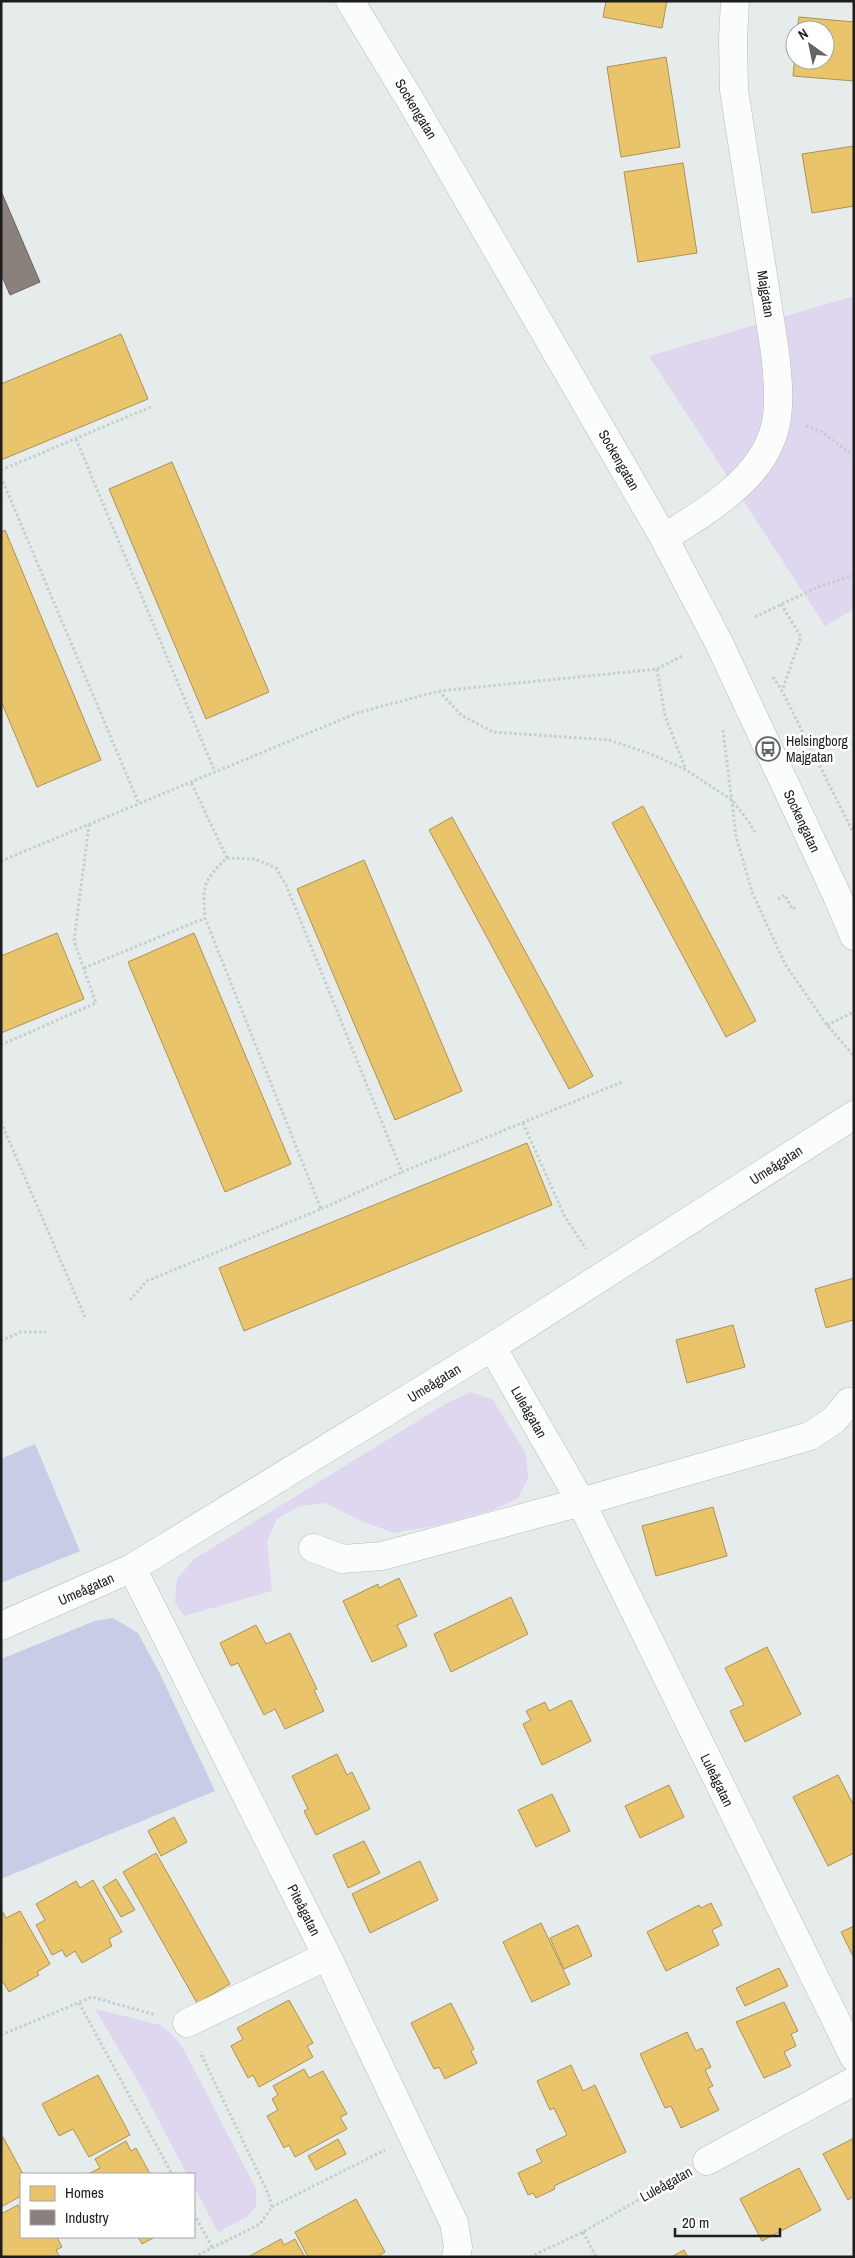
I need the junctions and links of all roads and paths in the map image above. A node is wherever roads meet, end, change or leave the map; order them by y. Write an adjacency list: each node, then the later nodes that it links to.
1 (350, 1): 9 (street, Sockengatan)
2 (735, 1): 4 (street, Majgatan)
3 (154, 406): 5 (path)
4 (777, 417): 6 (path); 9 (street, Majgatan)
5 (76, 439): 7 (path); 19 (path)
6 (854, 456)
7 (1, 470)
8 (1, 477): 22 (path)
9 (664, 538): 30 (street, Sockengatan)
10 (854, 574): 11 (path)
11 (781, 604): 12 (path); 16 (path)
12 (755, 617)
13 (682, 656): 14 (path)
14 (657, 668): 15 (path); 18 (path)
15 (439, 690): 18 (path); 19 (path)
16 (782, 691)
17 (722, 726): 21 (path)
18 (686, 770): 21 (path)
19 (215, 772): 20 (path)
20 (191, 782): 22 (path); 25 (path)
21 (732, 800): 24 (path); 33 (path)
22 (139, 804): 23 (path)
23 (89, 825): 26 (path); 31 (path)
24 (756, 834)
25 (227, 858): 29 (path); 40 (path)
26 (1, 861)
27 (778, 899): 28 (path)
28 (797, 907)
29 (204, 918): 31 (path); 41 (path)
30 (854, 936)
31 (84, 968): 34 (path)
32 (854, 1012): 33 (path)
33 (827, 1025): 35 (path)
34 (1, 1045)
35 (854, 1056)
36 (622, 1082): 39 (path)
37 (854, 1116): 42 (street, Umeågatan)
38 (1, 1122): 44 (path)
39 (523, 1123): 40 (path); 42 (path)
40 (402, 1172): 41 (path)
41 (321, 1209): 43 (path)
42 (603, 1276): 47 (street, Umeågatan)
43 (130, 1300)
44 (85, 1317)
45 (46, 1332): 46 (path)
46 (1, 1341)
47 (492, 1347): 49 (street, Luleågatan); 51 (street, Umeågatan)
48 (849, 1402): 49 (street)
49 (580, 1502): 50 (street); 57 (street, Luleågatan)
50 (313, 1548)
51 (132, 1568): 52 (street, Umeågatan); 53 (street, Piteågatan)
52 (1, 1626)
53 (327, 1956): 55 (street); 59 (street, Piteågatan)
54 (80, 2003): 55 (path); 56 (path); 61 (path)
55 (187, 2023): 62 (path)
56 (1, 2035)
57 (854, 2057)
58 (854, 2081): 60 (street, Luleågatan)
59 (413, 2138): 62 (path); 67 (street, Piteågatan)
60 (707, 2161): 64 (path, Luleågatan)
61 (171, 2173)
62 (272, 2207): 65 (path)
63 (195, 2216): 65 (path)
64 (583, 2232): 68 (path, Luleågatan); 69 (path)
65 (212, 2248): 66 (path)
66 (194, 2257)
67 (456, 2257)
68 (530, 2257)
69 (596, 2257)

